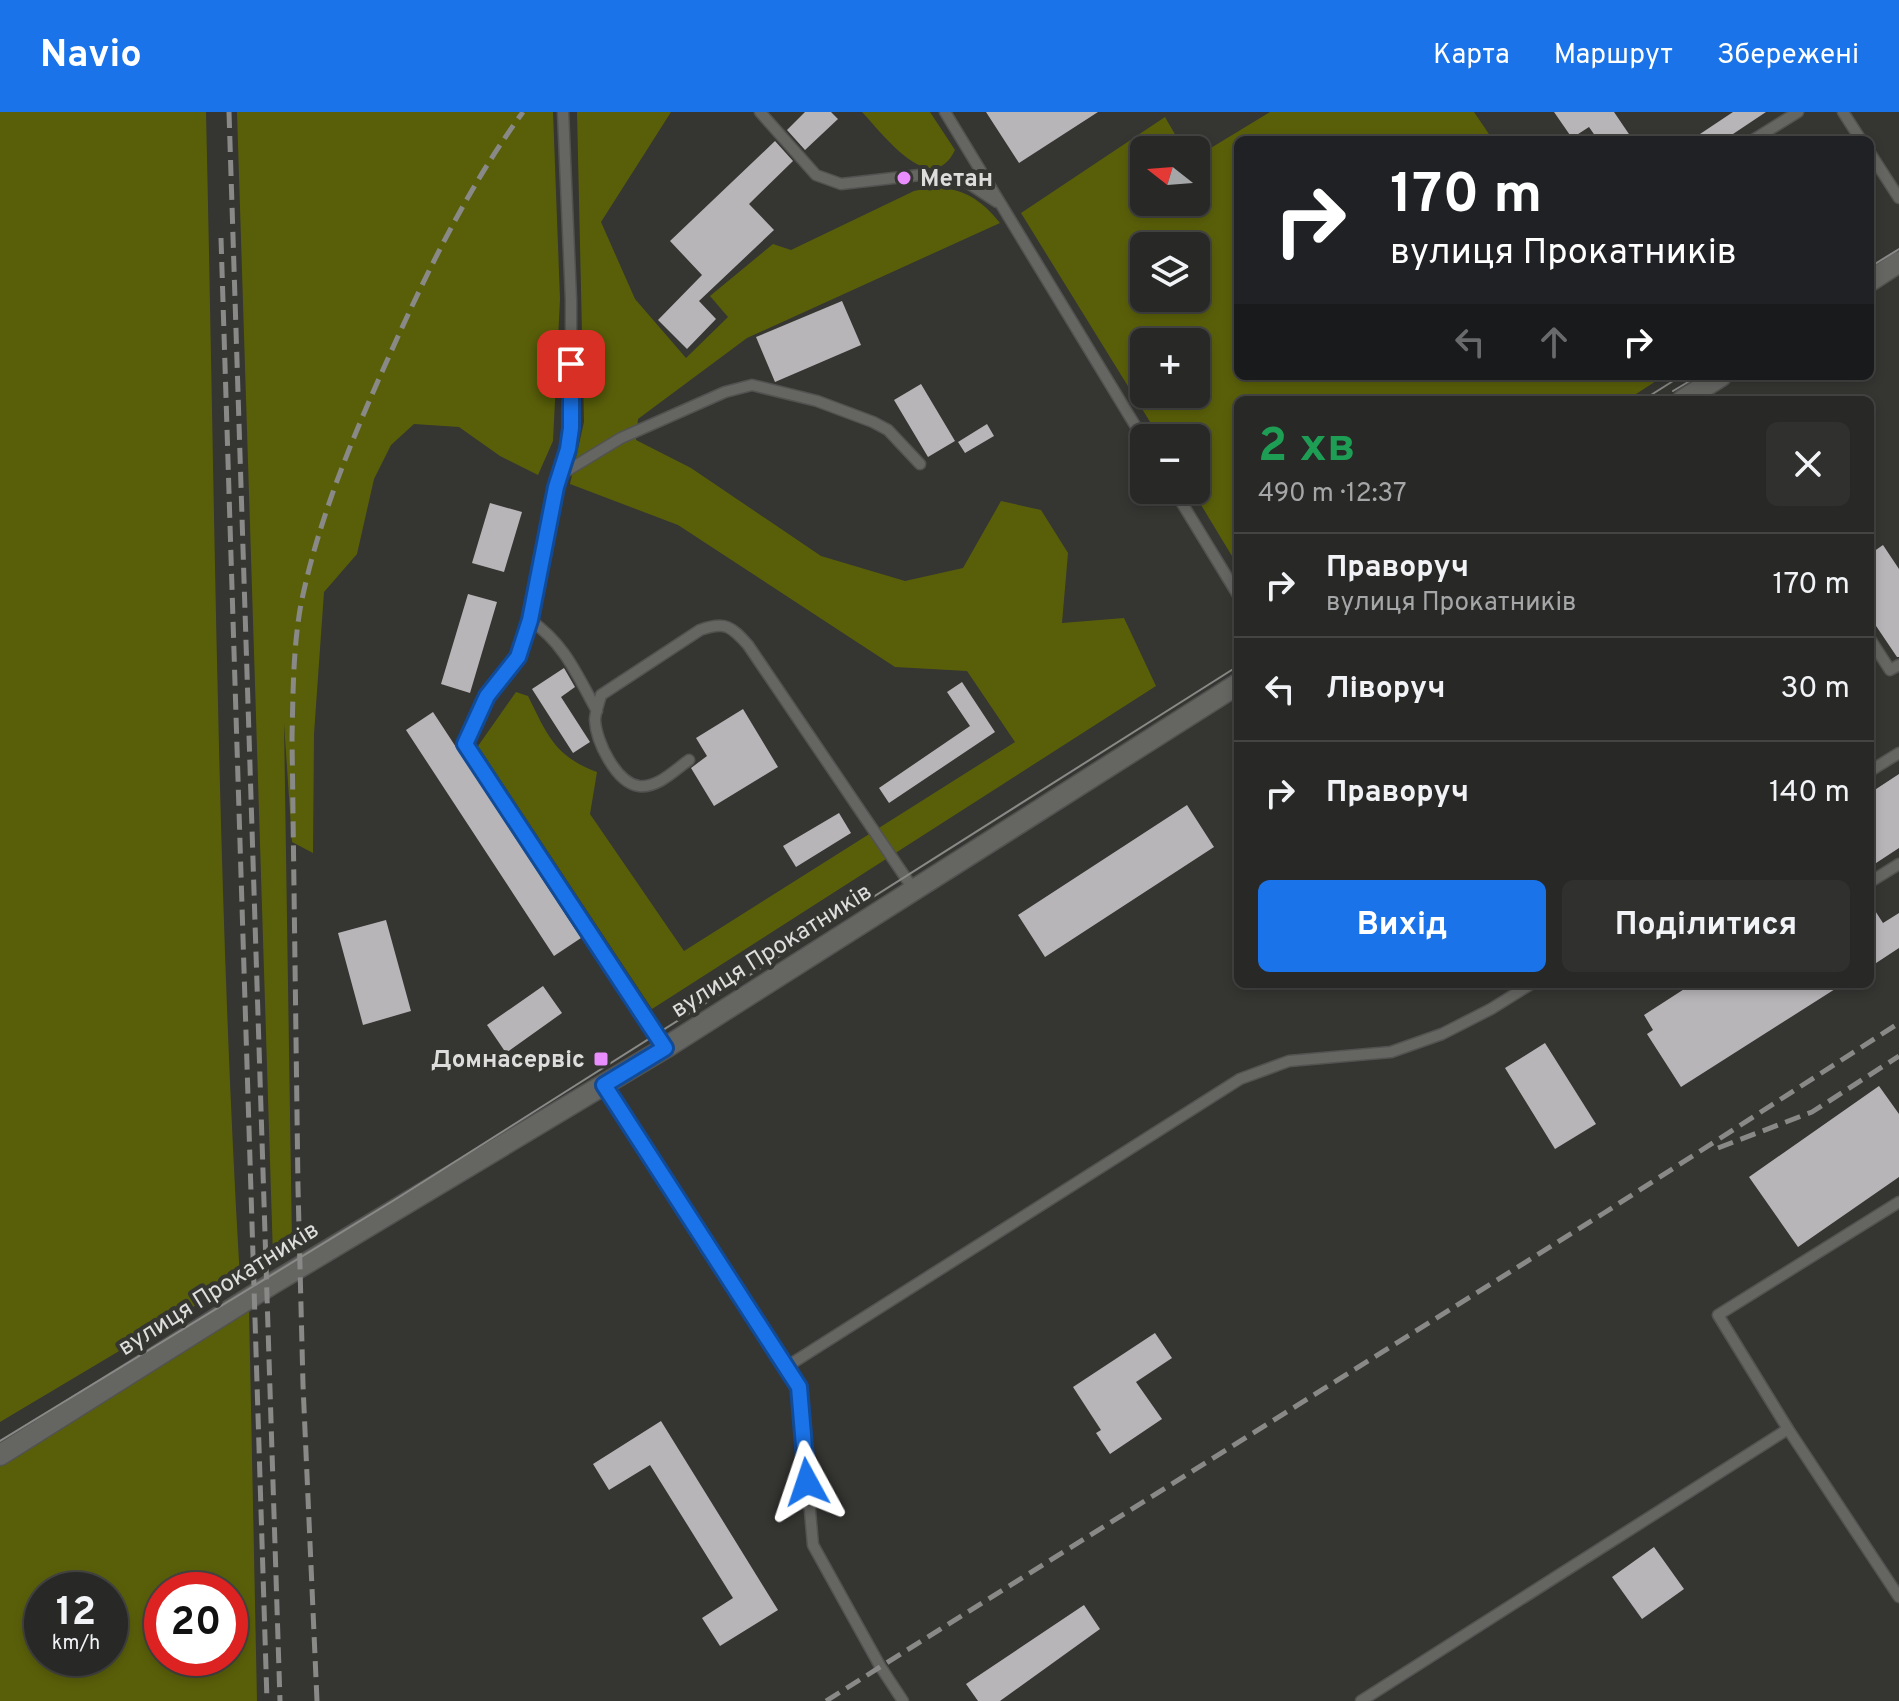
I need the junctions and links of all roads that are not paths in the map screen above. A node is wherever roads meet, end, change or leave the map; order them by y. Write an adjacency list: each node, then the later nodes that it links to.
1 (563, 112): 17 (lane)
2 (760, 112): 10 (lane)
3 (945, 112): 10 (lane)
4 (1798, 112): 6 (lane)
5 (1843, 112): 7 (lane)
6 (1759, 136)
7 (1858, 136)
8 (1874, 159): 9 (lane)
9 (1899, 198)
10 (1002, 205): 15 (lane)
11 (1899, 262): 12 (street)
12 (1874, 278)
13 (1715, 380): 14 (street)
14 (1689, 396)
15 (1134, 424)
16 (920, 464): 17 (lane)
17 (560, 475): 20 (lane)
18 (1183, 504): 19 (lane)
19 (1234, 588)
20 (530, 620): 24 (lane); 32 (lane)
21 (1874, 645): 22 (lane)
22 (1899, 665)
23 (1234, 687): 30 (street, вулиця Прокатників)
24 (597, 711): 26 (lane); 30 (lane)
25 (1899, 753): 27 (lane)
26 (689, 760)
27 (1874, 769)
28 (1899, 864): 29 (lane)
29 (1874, 880)
30 (914, 890): 32 (street, вулиця Прокатників)
31 (1525, 988): 35 (lane)
32 (665, 1048): 33 (street, вулиця Прокатників)
33 (604, 1085): 35 (lane); 37 (street, вулиця Прокатників)
34 (1899, 1202): 36 (lane)
35 (786, 1367): 39 (lane)
36 (1788, 1429): 38 (lane); 40 (lane)
37 (0, 1455)
38 (1899, 1597)
39 (903, 1701)
40 (1361, 1701)

